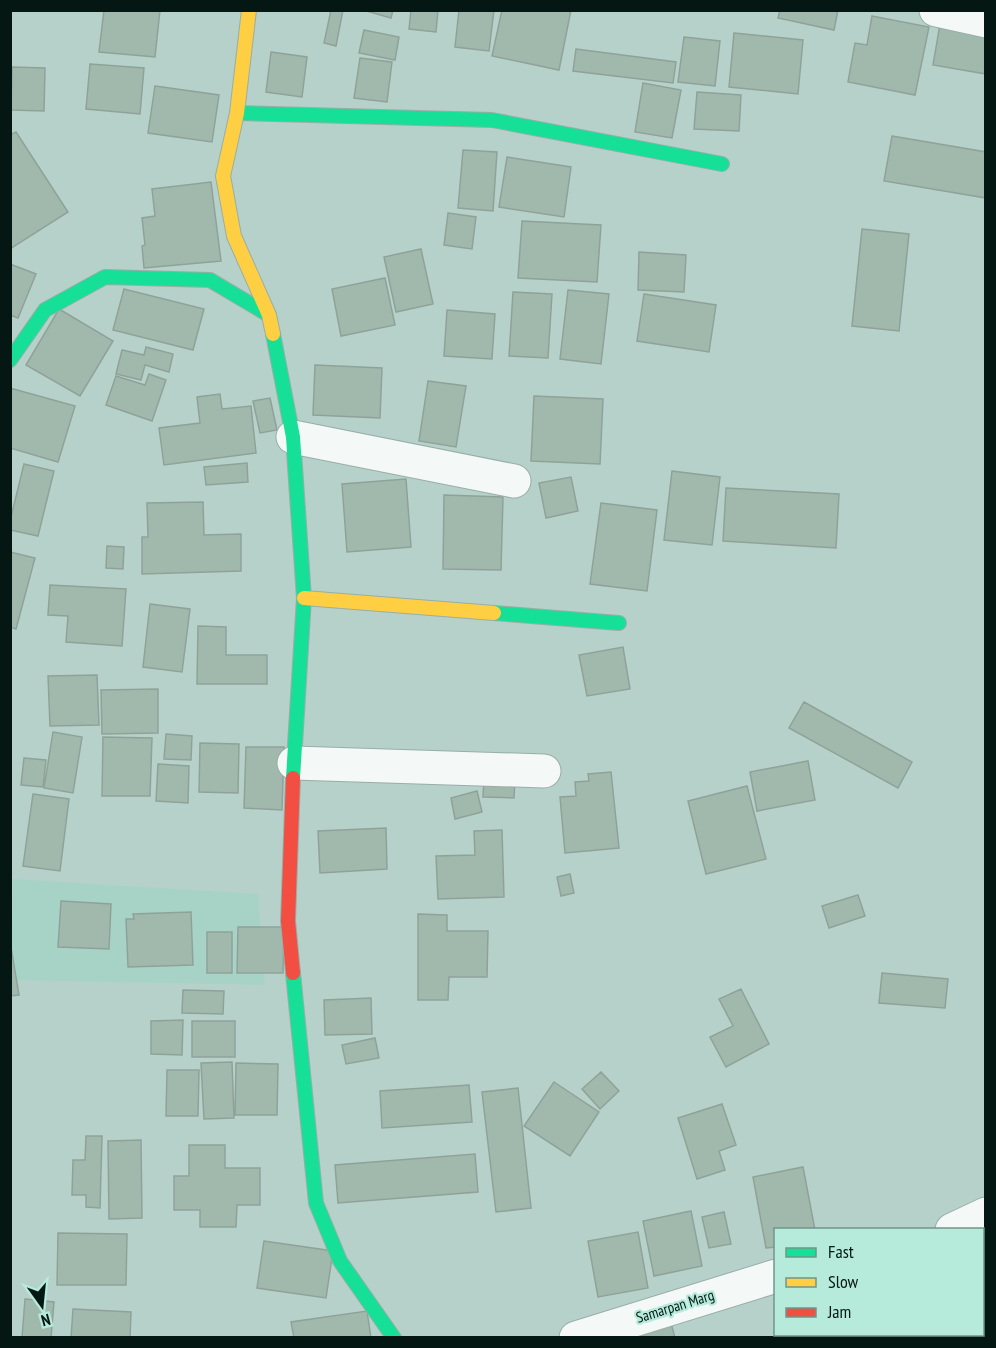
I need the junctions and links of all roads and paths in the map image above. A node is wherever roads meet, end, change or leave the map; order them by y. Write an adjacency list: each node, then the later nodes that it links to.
1 (249, 10): 4 (street)
2 (936, 10): 3 (street)
3 (986, 21)
4 (237, 113): 5 (street); 6 (street)
5 (722, 164)
6 (269, 315): 7 (street); 8 (street)
7 (10, 360)
8 (293, 437): 9 (street); 10 (street)
9 (514, 481)
10 (304, 598): 11 (street); 12 (street)
11 (619, 623)
12 (294, 763): 13 (street); 17 (street)
13 (544, 771)
14 (986, 1214): 15 (street)
15 (956, 1228)
16 (774, 1277): 18 (street, Samarpan Marg)
17 (394, 1338)
18 (576, 1338)

